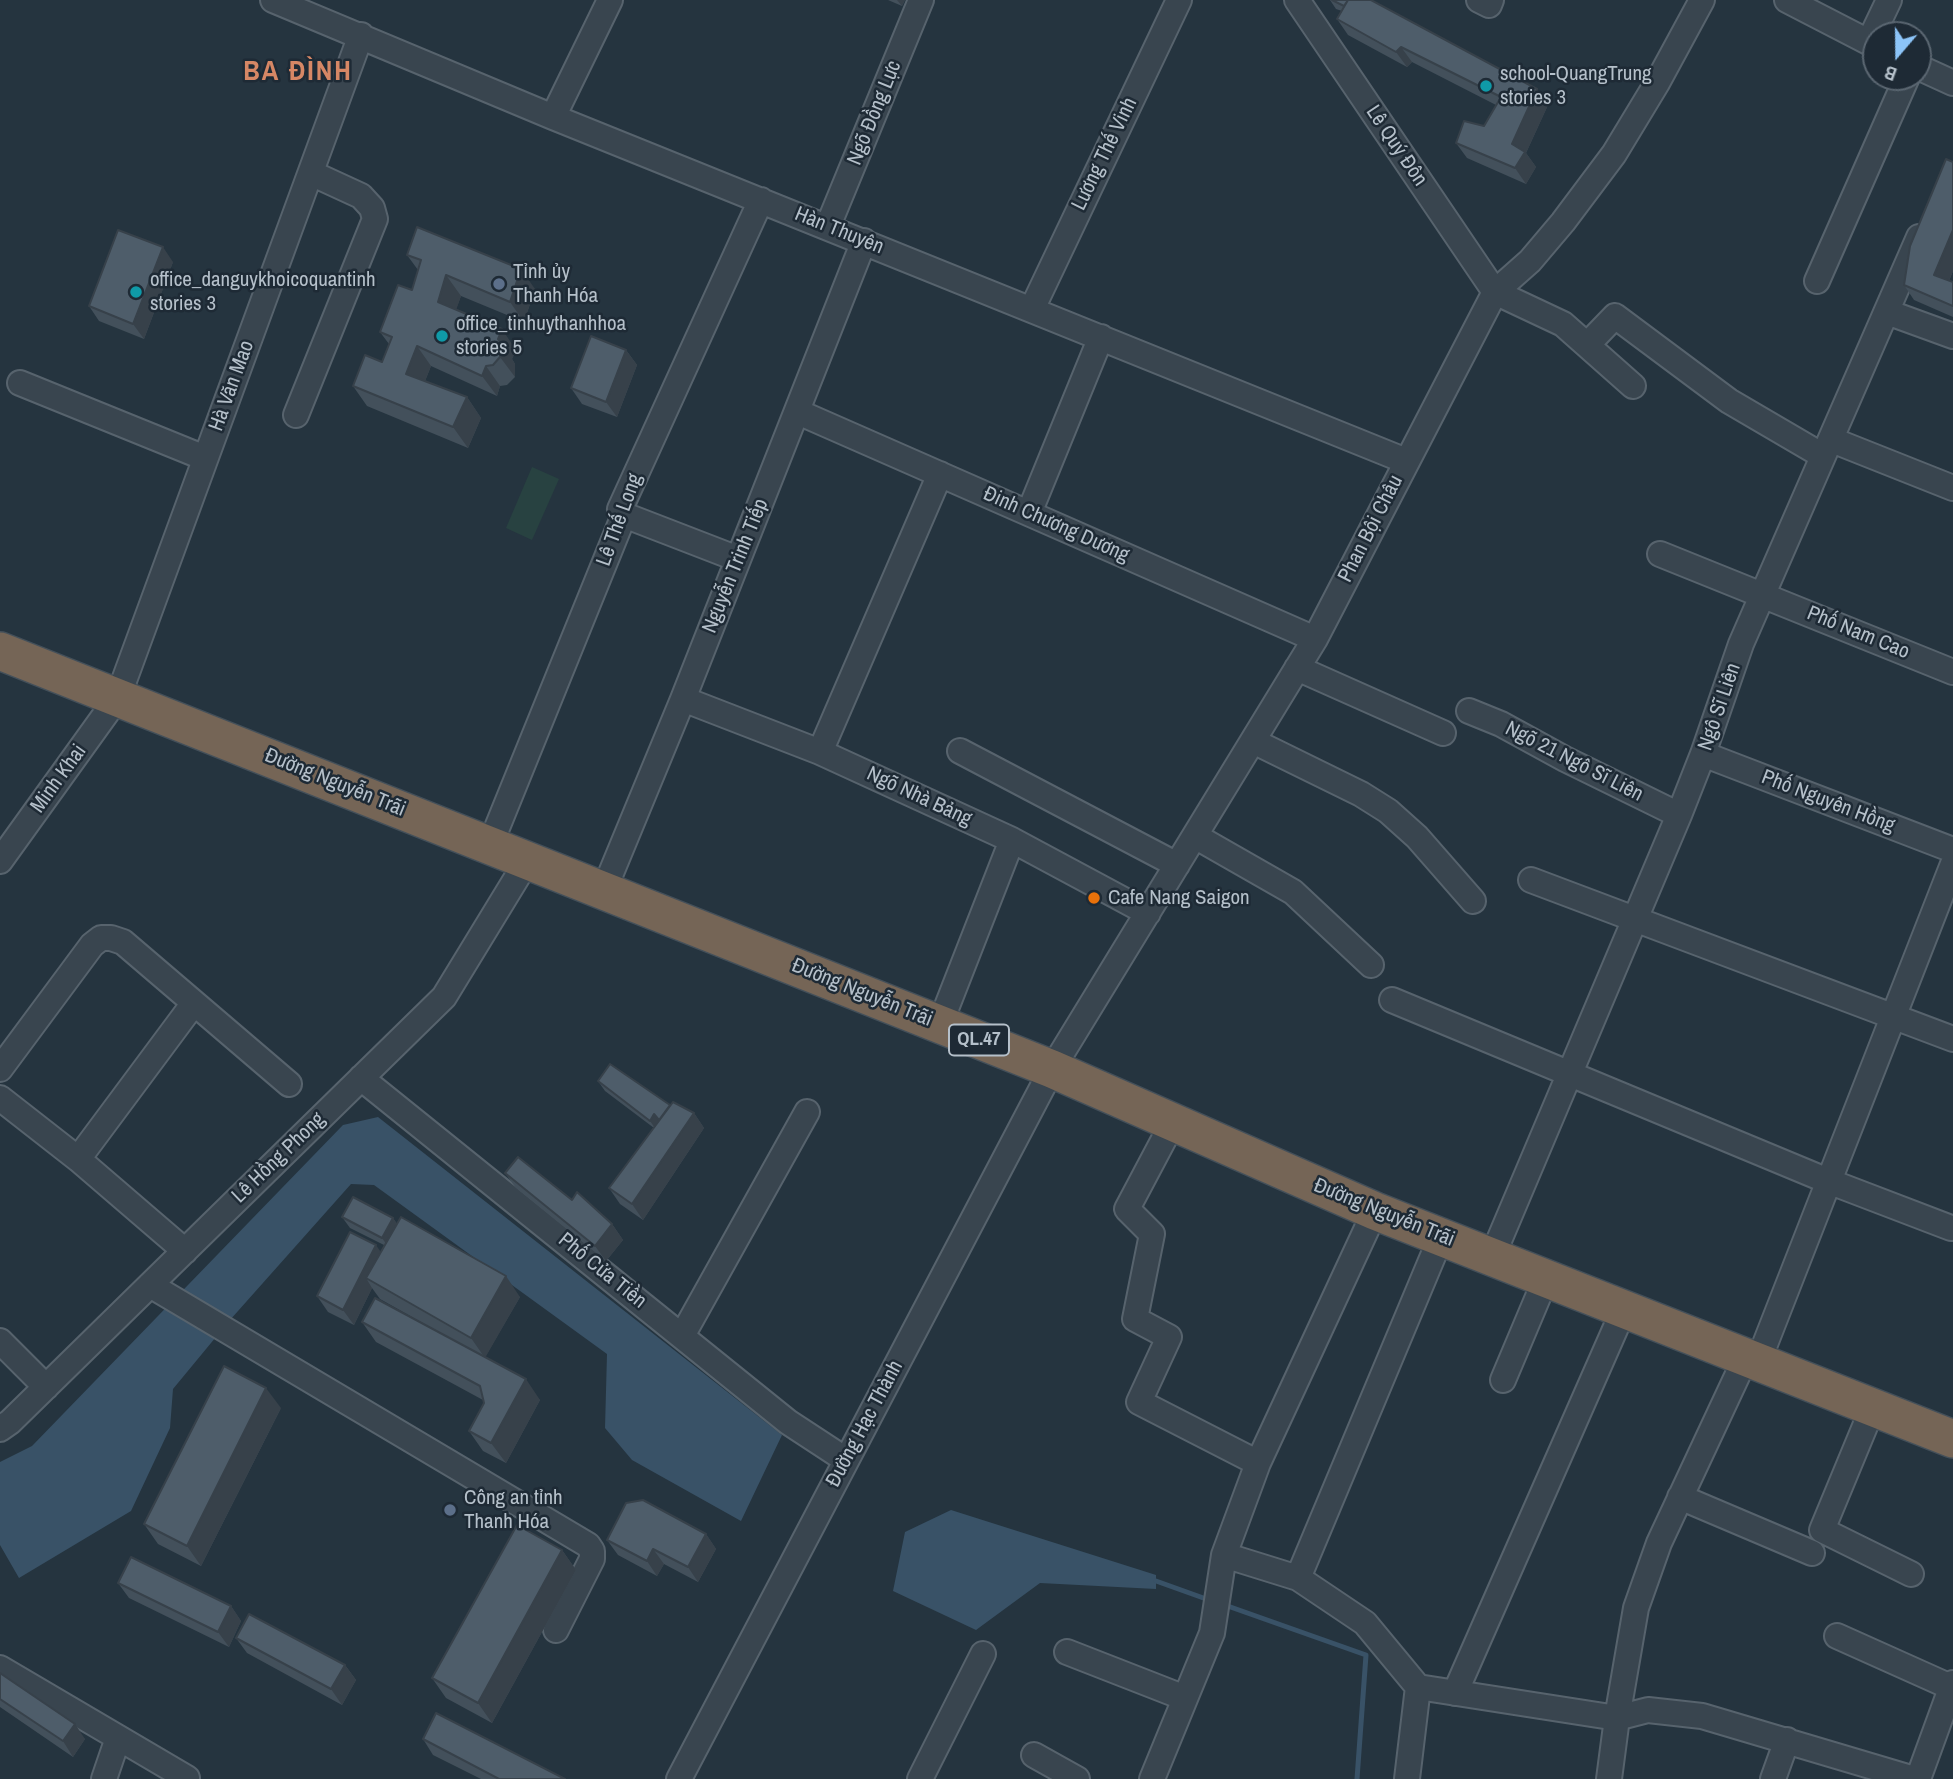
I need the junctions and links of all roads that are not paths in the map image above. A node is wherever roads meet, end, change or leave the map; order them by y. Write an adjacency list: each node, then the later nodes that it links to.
1 (273, 0): 12 (street, Hàn Thuyên)
2 (611, 0): 17 (street)
3 (921, 0): 21 (street, Ngõ Đồng Lực)
4 (1179, 0): 25 (street, Lương Thế Vinh)
5 (1479, 0): 6 (street)
6 (1491, 0)
7 (1702, 0): 24 (street, Phan Bội Châu)
8 (1787, 0): 13 (street)
9 (1889, 0): 11 (street)
10 (1308, 6): 24 (street, Lê Quý Đôn)
11 (1881, 21)
12 (360, 35): 17 (street, Hàn Thuyên); 18 (street, Hà Văn Mao)
13 (1862, 39)
14 (1932, 73): 15 (street)
15 (1953, 83)
16 (1901, 91): 23 (street)
17 (553, 117): 19 (street, Hàn Thuyên)
18 (311, 173): 33 (street); 35 (street, Hà Văn Mao)
19 (761, 200): 21 (street, Hàn Thuyên); 40 (street, Lê Thế Long)
20 (1931, 210): 26 (street, Ngô Sĩ Liên)
21 (828, 226): 22 (street, Hàn Thuyên)
22 (864, 241): 25 (street, Hàn Thuyên); 32 (street, Nguyễn Trinh Tiếp)
23 (1816, 281)
24 (1496, 292): 29 (street); 36 (street, Phan Bội Châu)
25 (1031, 309): 28 (street, Hàn Thuyên)
26 (1887, 312): 27 (street); 34 (street, Ngô Sĩ Liên)
27 (1953, 336)
28 (1101, 337): 36 (street, Hàn Thuyên); 39 (street)
29 (1587, 345): 31 (street); 34 (street)
30 (20, 383): 35 (street)
31 (1633, 386)
32 (798, 412): 37 (street, Đinh Chương Dương); 42 (street, Nguyễn Trinh Tiếp)
33 (296, 415)
34 (1827, 448): 38 (street); 43 (street, Ngô Sĩ Liên)
35 (205, 458): 48 (street, Hà Văn Mao)
36 (1406, 461): 44 (street, Phan Bội Châu)
37 (940, 474): 39 (street, Đinh Chương Dương); 54 (street)
38 (1953, 488)
39 (1029, 513): 44 (street, Đinh Chương Dương)
40 (624, 515): 42 (street); 59 (street, Lê Thế Long)
41 (1660, 554): 43 (street, Phố Nam Cao)
42 (738, 559): 49 (street, Nguyễn Trinh Tiếp)
43 (1762, 594): 47 (street, Phố Nam Cao); 55 (street, Ngô Sĩ Liên)
44 (1315, 639): 46 (street, Phan Bội Châu)
45 (0, 651): 48 (highway, Đường Nguyễn Trãi / QL.47)
46 (1297, 668): 51 (street); 52 (street, Phan Bội Châu)
47 (1953, 671)
48 (118, 697): 59 (highway, Đường Nguyễn Trãi / QL.47); 61 (street, Minh Khai)
49 (683, 699): 54 (street, Ngõ Nhà Bảng); 66 (street, Nguyễn Trinh Tiếp)
50 (1469, 711): 56 (street, Ngõ 21 Ngô Sĩ Liên)
51 (1443, 733)
52 (1253, 741): 57 (street, Phan Bội Châu); 67 (street)
53 (960, 751): 64 (street)
54 (820, 752): 58 (street, Ngõ Nhà Bảng)
55 (1703, 754): 56 (street, Ngô Sĩ Liên); 60 (street, Phố Nguyên Hồng)
56 (1679, 815): 69 (street, Ngô Sĩ Liên)
57 (1195, 836): 64 (street, Phan Bội Châu); 70 (street)
58 (1012, 840): 68 (street, Ngõ Nhà Bảng); 74 (street)
59 (490, 845): 62 (highway, Đường Nguyễn Trãi / QL.47)
60 (1953, 850)
61 (0, 860)
62 (527, 861): 66 (highway, Đường Nguyễn Trãi / QL.47); 79 (street, Lê Hồng Phong)
63 (1953, 864): 73 (street)
64 (1177, 865): 68 (street, Phan Bội Châu)
65 (1531, 880): 69 (street)
66 (604, 890): 74 (highway, Đường Nguyễn Trãi / QL.47)
67 (1473, 901)
68 (1148, 913): 77 (street, Phan Bội Châu)
69 (1635, 919): 73 (street); 78 (street, Ngô Sĩ Liên)
70 (1371, 965)
71 (1392, 1000): 78 (street)
72 (194, 1003): 76 (street); 80 (street); 84 (street)
73 (1893, 1015): 75 (street); 85 (street)
74 (940, 1024): 77 (highway, Đường Nguyễn Trãi / QL.47)
75 (1953, 1040)
76 (0, 1069)
77 (1052, 1069): 83 (highway, Đường Nguyễn Trãi / QL.47); 102 (street, Đường Hạc Thành)
78 (1571, 1074): 85 (street); 90 (street, Ngô Sĩ Liên)
79 (361, 1078): 89 (street, Lê Hồng Phong); 94 (street, Phố Cửa Tiền)
80 (289, 1084)
81 (0, 1098): 84 (street)
82 (807, 1112): 94 (street)
83 (1172, 1124): 86 (highway, Đường Nguyễn Trãi / QL.47); 103 (street)
84 (78, 1159): 89 (street)
85 (1828, 1181): 87 (street); 96 (street)
86 (1375, 1211): 88 (highway, Đường Nguyễn Trãi / QL.47); 103 (street)
87 (1951, 1228)
88 (1441, 1237): 90 (highway, Đường Nguyễn Trãi / QL.47); 108 (street)
89 (185, 1251): 92 (street, Lê Hồng Phong)
90 (1492, 1256): 91 (highway, Đường Nguyễn Trãi / QL.47)
91 (1546, 1278): 93 (highway, Đường Nguyễn Trãi / QL.47); 97 (street)
92 (150, 1285): 98 (street, Lê Hồng Phong); 109 (street)
93 (1624, 1309): 96 (highway, Đường Nguyễn Trãi / QL.47); 116 (street)
94 (682, 1336): 102 (street, Phố Cửa Tiền)
95 (0, 1341): 98 (street)
96 (1752, 1360): 99 (highway, Đường Nguyễn Trãi / QL.47); 104 (street)
97 (1503, 1380)
98 (46, 1387): 100 (street, Lê Hồng Phong)
99 (1873, 1407): 101 (highway, Đường Nguyễn Trãi / QL.47); 107 (street)
100 (3, 1421)
101 (1953, 1439)
102 (846, 1460): 124 (street, Đường Hạc Thành)
103 (1258, 1463): 106 (street)
104 (1680, 1497): 105 (street); 118 (street)
105 (1812, 1553)
106 (1224, 1555): 108 (street); 117 (street)
107 (1911, 1574)
108 (1298, 1578): 115 (street)
109 (555, 1630)
110 (1836, 1636): 114 (street)
111 (1067, 1652): 117 (street)
112 (983, 1654): 125 (street)
113 (0, 1668): 119 (street)
114 (1952, 1686): 131 (street)
115 (1418, 1687): 116 (street); 128 (street)
116 (1455, 1693): 118 (street)
117 (1185, 1698): 127 (street)
118 (1617, 1718): 120 (street); 129 (street)
119 (118, 1738): 122 (street); 123 (street)
120 (1787, 1740): 130 (street); 131 (street)
121 (1034, 1755): 126 (street)
122 (187, 1778)
123 (104, 1779)
124 (679, 1779)
125 (920, 1779)
126 (1077, 1779)
127 (1152, 1779)
128 (1407, 1779)
129 (1609, 1779)
130 (1773, 1779)
131 (1916, 1779)

